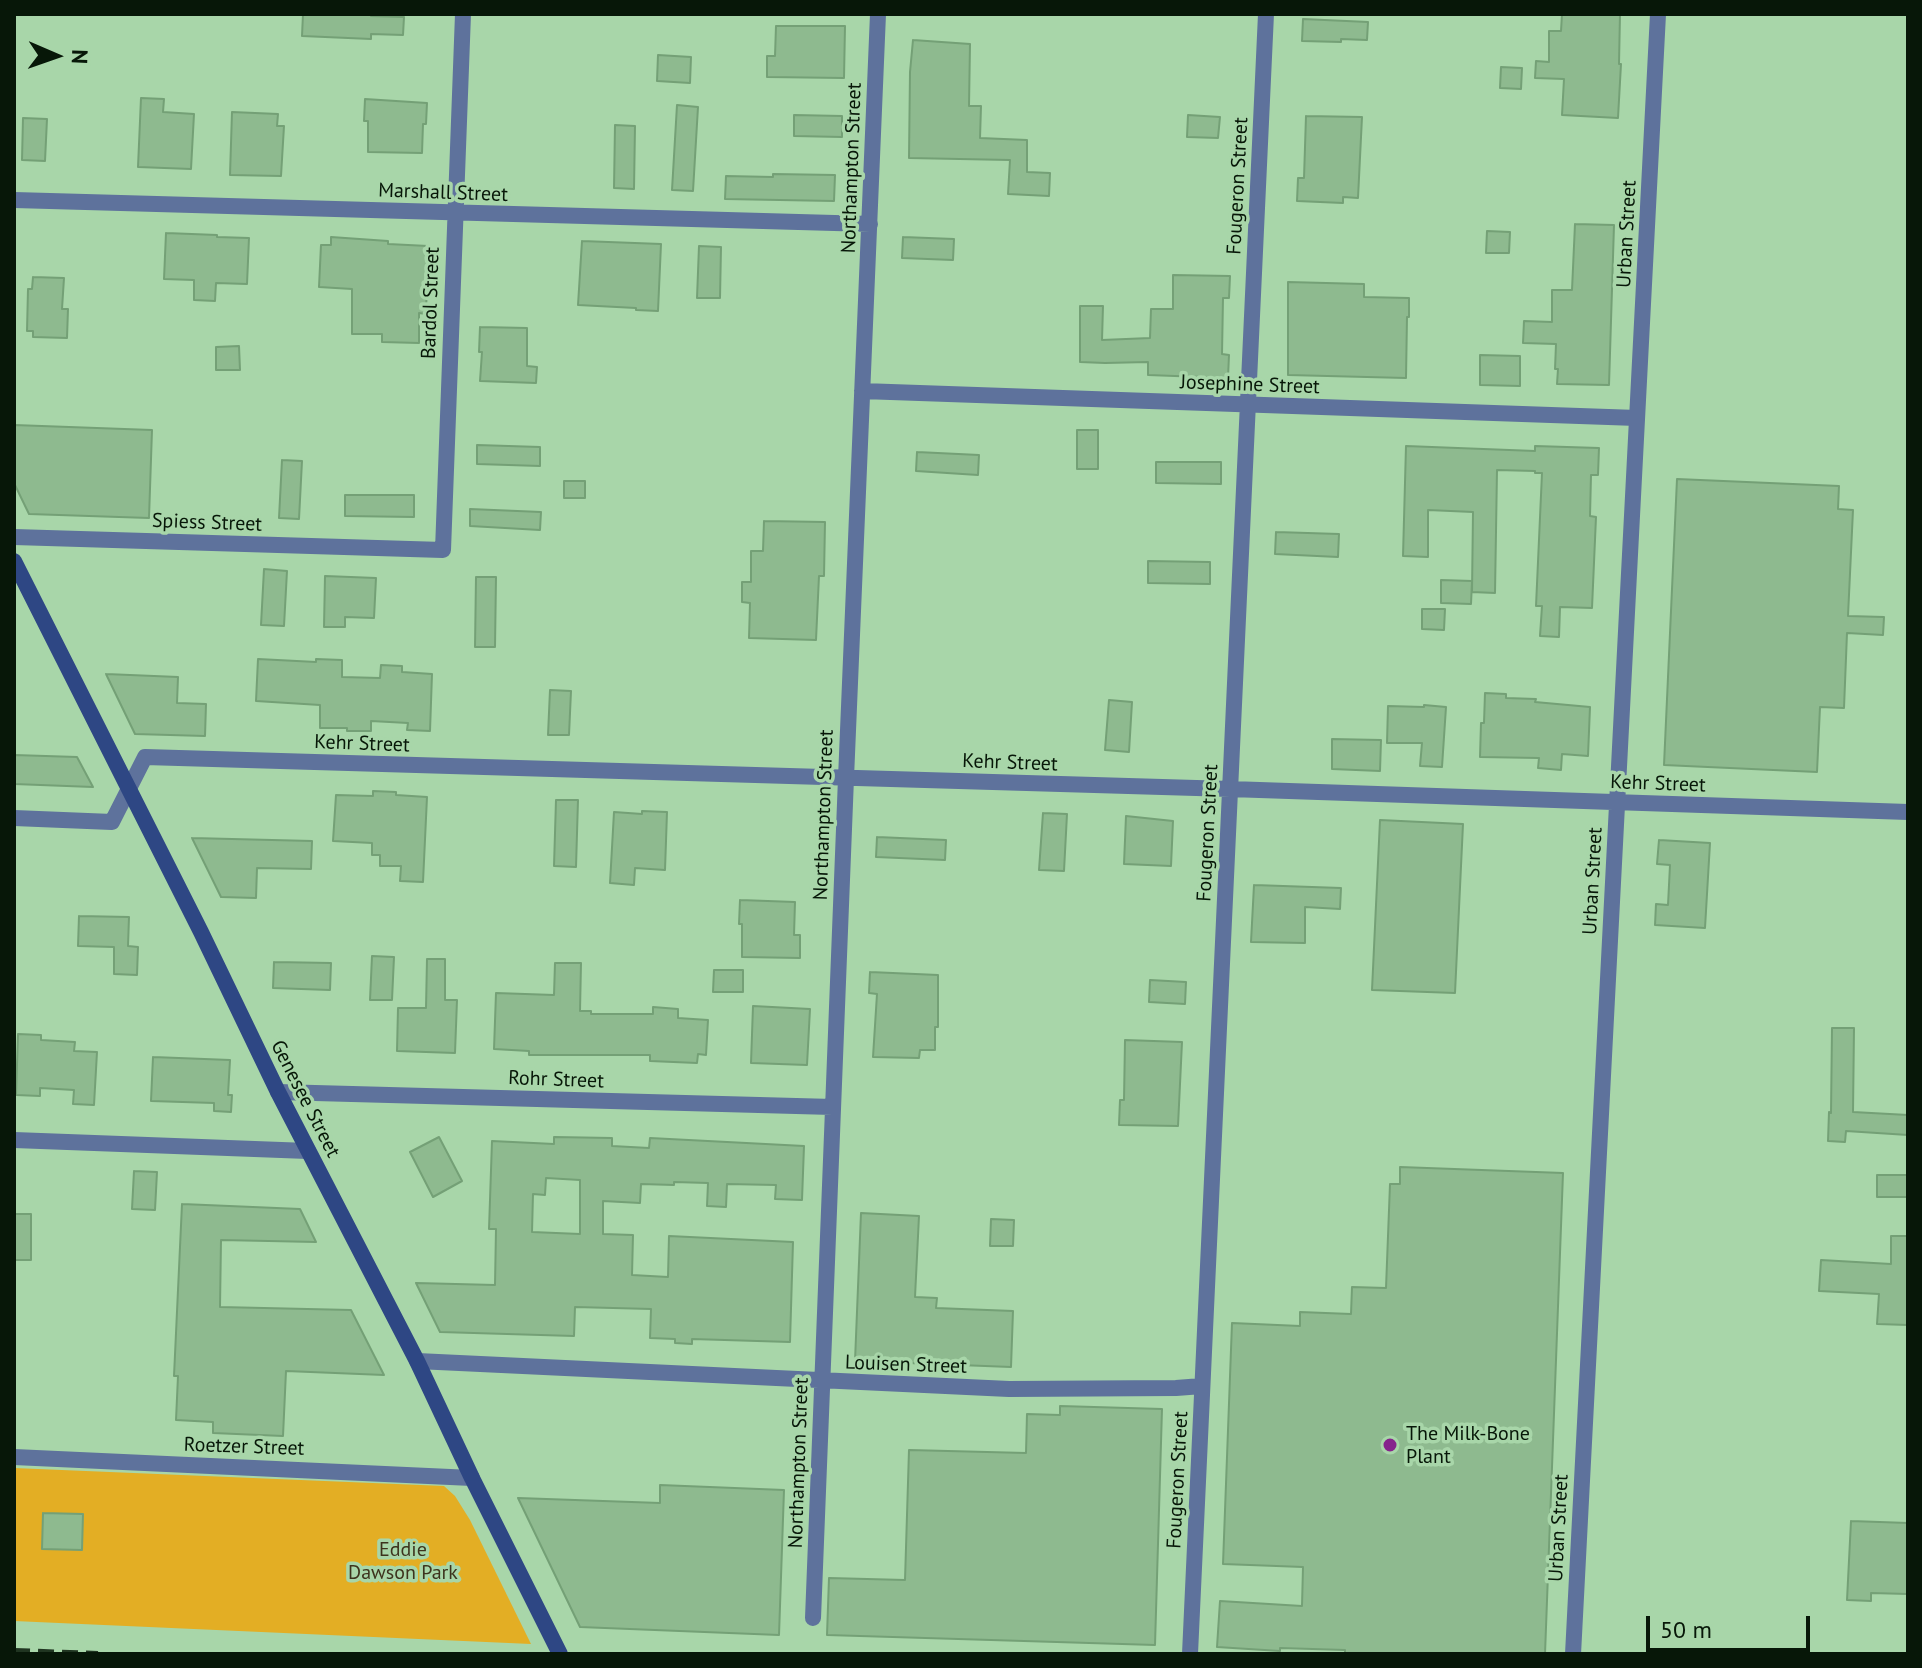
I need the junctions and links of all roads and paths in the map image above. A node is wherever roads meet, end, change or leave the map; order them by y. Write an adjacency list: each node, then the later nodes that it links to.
1 (463, 14): 6 (street, Bardol Street)
2 (878, 14): 7 (street, Northampton Street)
3 (1266, 14): 9 (street, Fougeron Street)
4 (1658, 14): 10 (street, Urban Street)
5 (14, 200): 6 (street, Marshall Street)
6 (455, 213): 7 (street, Marshall Street); 12 (street, Bardol Street)
7 (870, 224): 8 (street, Northampton Street)
8 (862, 391): 9 (street, Josephine Street); 14 (street, Northampton Street)
9 (1248, 405): 10 (street, Josephine Street); 16 (street, Fougeron Street)
10 (1637, 418): 17 (street, Urban Street)
11 (14, 537): 12 (street, Spiess Street)
12 (398, 548)
13 (14, 561): 15 (main road, Genesee Street)
14 (846, 778): 15 (street, Kehr Street); 16 (street, Kehr Street); 21 (street, Northampton Street)
15 (129, 788): 19 (street); 20 (main road, Genesee Street)
16 (1230, 789): 17 (street, Kehr Street); 26 (street, Fougeron Street)
17 (1617, 803): 18 (street, Kehr Street); 32 (street, Urban Street)
18 (1908, 812)
19 (14, 818)
20 (278, 1092): 21 (street, Rohr Street); 23 (main road, Genesee Street)
21 (833, 1107): 25 (street, Northampton Street)
22 (14, 1140): 23 (street)
23 (308, 1151): 24 (main road, Genesee Street)
24 (417, 1361): 25 (street, Louisen Street); 28 (main road, Genesee Street)
25 (823, 1381): 26 (street, Louisen Street); 29 (street, Northampton Street)
26 (1202, 1386): 31 (street, Fougeron Street)
27 (14, 1457): 28 (street, Roetzer Street)
28 (472, 1478): 30 (main road, Genesee Street)
29 (813, 1618)
30 (560, 1654)
31 (1190, 1654)
32 (1573, 1654)

